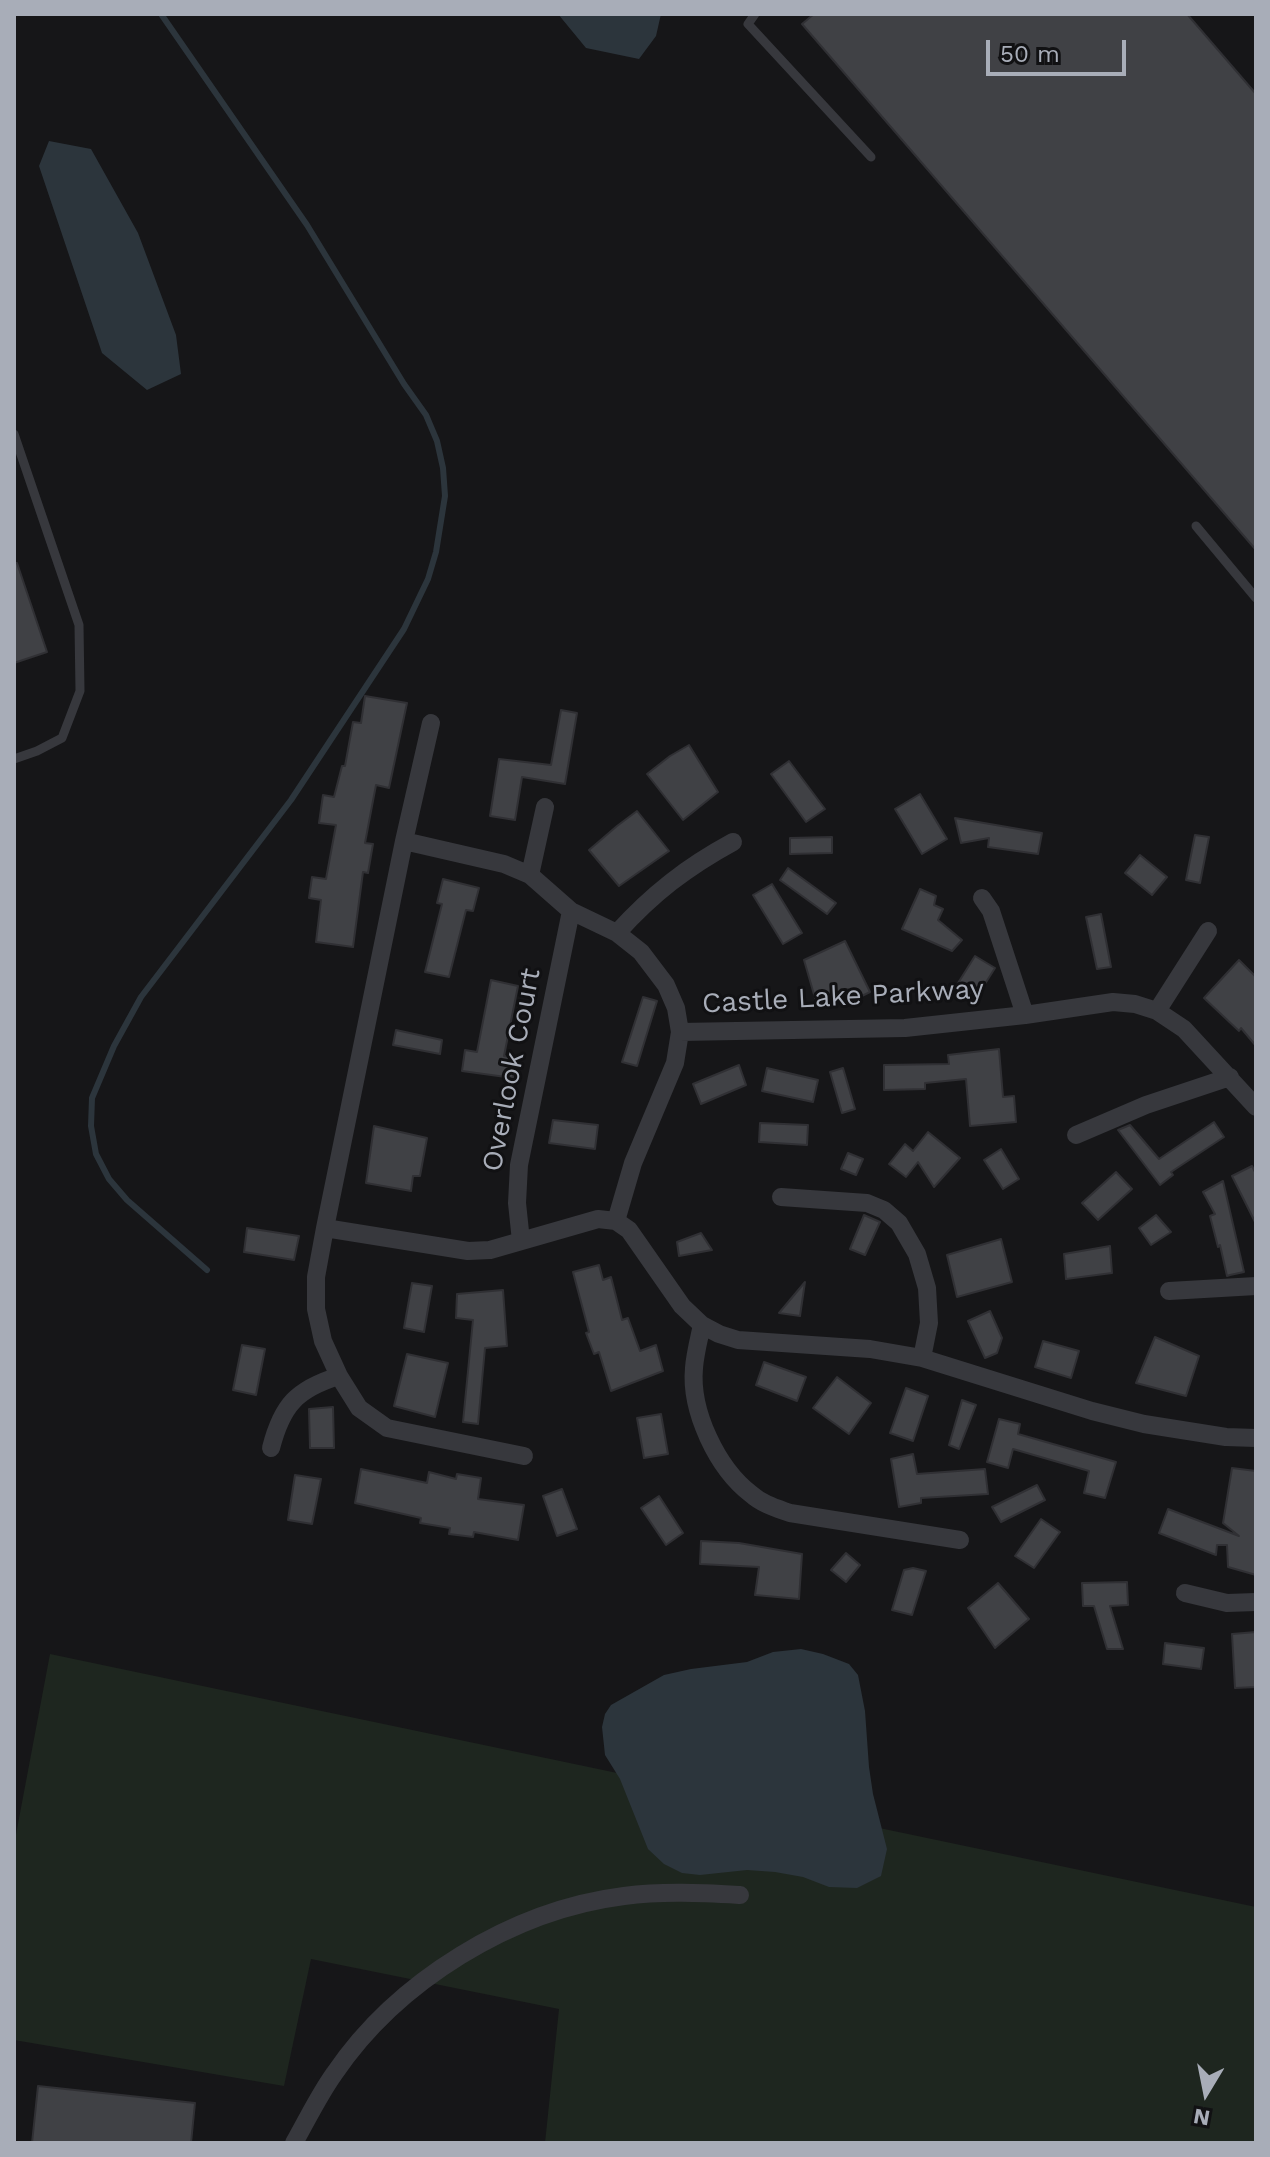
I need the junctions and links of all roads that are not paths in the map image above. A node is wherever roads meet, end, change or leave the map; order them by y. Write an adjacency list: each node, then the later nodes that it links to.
1 (755, 14): 2 (lane)
2 (871, 157)
3 (14, 434): 7 (lane)
4 (1196, 526): 5 (lane)
5 (1256, 598)
6 (431, 723): 9 (street)
7 (14, 759)
8 (545, 807): 11 (street)
9 (404, 841): 11 (street); 24 (street)
10 (733, 842): 15 (street)
11 (530, 875): 13 (street)
12 (982, 898): 17 (street)
13 (571, 911): 15 (street); 25 (street, Overlook Court)
14 (1208, 931): 16 (street)
15 (617, 933): 18 (street)
16 (1157, 1011): 17 (street, Castle Lake Parkway); 19 (street, Castle Lake Parkway)
17 (1025, 1015): 18 (street, Castle Lake Parkway)
18 (680, 1032): 23 (street)
19 (1230, 1077): 20 (street, Castle Lake Parkway); 21 (street)
20 (1256, 1107)
21 (1076, 1135)
22 (781, 1197): 29 (street)
23 (616, 1221): 25 (street); 28 (street)
24 (325, 1228): 25 (street); 30 (street)
25 (521, 1241)
26 (1256, 1286): 27 (street)
27 (1169, 1291)
28 (702, 1325): 29 (street); 34 (street)
29 (922, 1358): 31 (street)
30 (339, 1376): 32 (street); 33 (street)
31 (1256, 1438)
32 (271, 1448)
33 (524, 1456)
34 (960, 1540)
35 (1185, 1593): 36 (street)
36 (1256, 1602)
37 (740, 1895): 38 (street)
38 (294, 2143)

